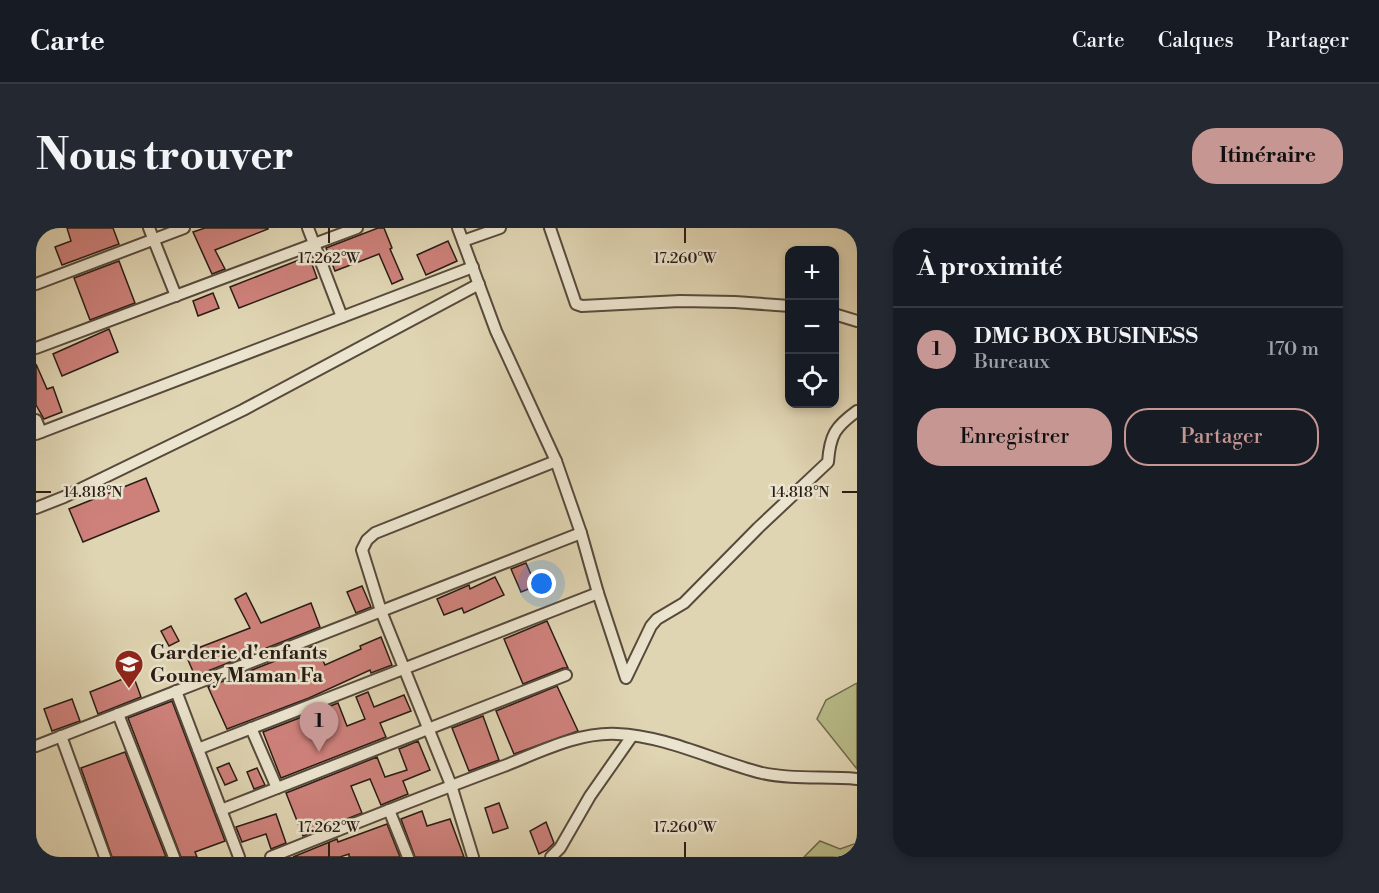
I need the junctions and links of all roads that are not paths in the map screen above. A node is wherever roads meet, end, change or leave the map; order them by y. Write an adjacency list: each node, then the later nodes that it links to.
1 (150, 228): 8 (street)
2 (184, 228): 8 (street)
3 (308, 228): 10 (street)
4 (357, 228): 10 (street)
5 (458, 228): 9 (street)
6 (500, 228): 9 (street)
7 (550, 228): 15 (street)
8 (154, 240): 12 (street); 14 (street)
9 (463, 242): 11 (street)
10 (314, 243): 14 (street); 17 (street)
11 (473, 267): 13 (street); 17 (street)
12 (36, 284)
13 (479, 284): 23 (street); 24 (street)
14 (176, 296): 19 (street)
15 (785, 306)
16 (839, 316): 18 (street)
17 (342, 317): 22 (street)
18 (857, 321)
19 (36, 348)
20 (857, 411): 26 (street)
21 (36, 420): 22 (street)
22 (39, 433)
23 (556, 461): 25 (street); 27 (street)
24 (36, 508)
25 (581, 533): 26 (street); 27 (street)
26 (598, 593): 28 (street)
27 (381, 611): 28 (street); 30 (street)
28 (404, 668): 32 (street); 33 (street)
29 (566, 675): 33 (street)
30 (176, 691): 31 (street); 37 (street)
31 (118, 714): 34 (street); 44 (street)
32 (251, 728): 37 (street); 40 (street)
33 (429, 729): 39 (street); 40 (street)
34 (61, 736): 36 (street); 43 (street)
35 (632, 736): 38 (street); 39 (street); 49 (street)
36 (36, 746)
37 (198, 748): 41 (street)
38 (857, 779)
39 (451, 785): 42 (street); 48 (street)
40 (277, 788): 41 (street)
41 (221, 810): 45 (street)
42 (389, 810): 46 (street); 47 (street)
43 (105, 857)
44 (174, 857)
45 (239, 857)
46 (271, 857)
47 (408, 857)
48 (473, 857)
49 (551, 857)

